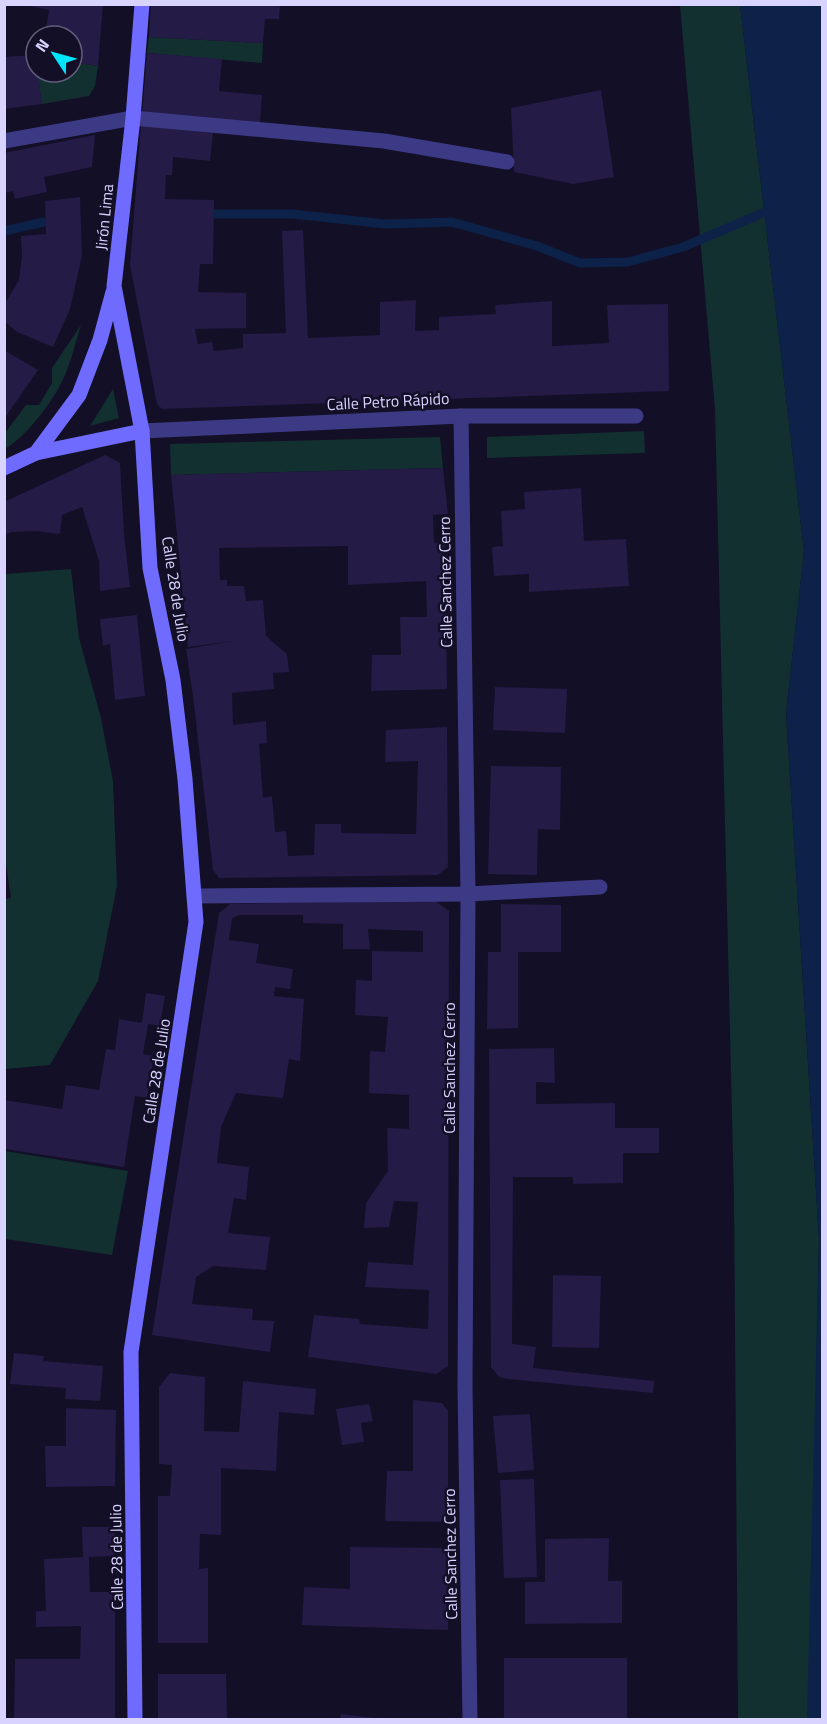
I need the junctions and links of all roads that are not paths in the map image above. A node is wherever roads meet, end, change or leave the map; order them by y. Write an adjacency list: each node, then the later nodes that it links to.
1 (142, 4): 2 (street, Jirón Lima)
2 (133, 118): 3 (street); 4 (street); 5 (street, Jirón Lima)
3 (4, 141)
4 (507, 162)
5 (114, 286): 8 (street, Jirón Lima); 9 (street)
6 (461, 416): 7 (street, Calle Petro Rápido); 8 (street, Calle Petro Rápido); 12 (street, Calle Sanchez Cerro)
7 (636, 416)
8 (142, 430): 9 (street); 13 (street, Calle 28 de Julio)
9 (36, 453): 10 (street)
10 (4, 468)
11 (600, 887): 12 (street)
12 (468, 894): 13 (street); 15 (street, Calle Sanchez Cerro)
13 (194, 896): 14 (street, Calle 28 de Julio)
14 (135, 1719)
15 (470, 1719)

